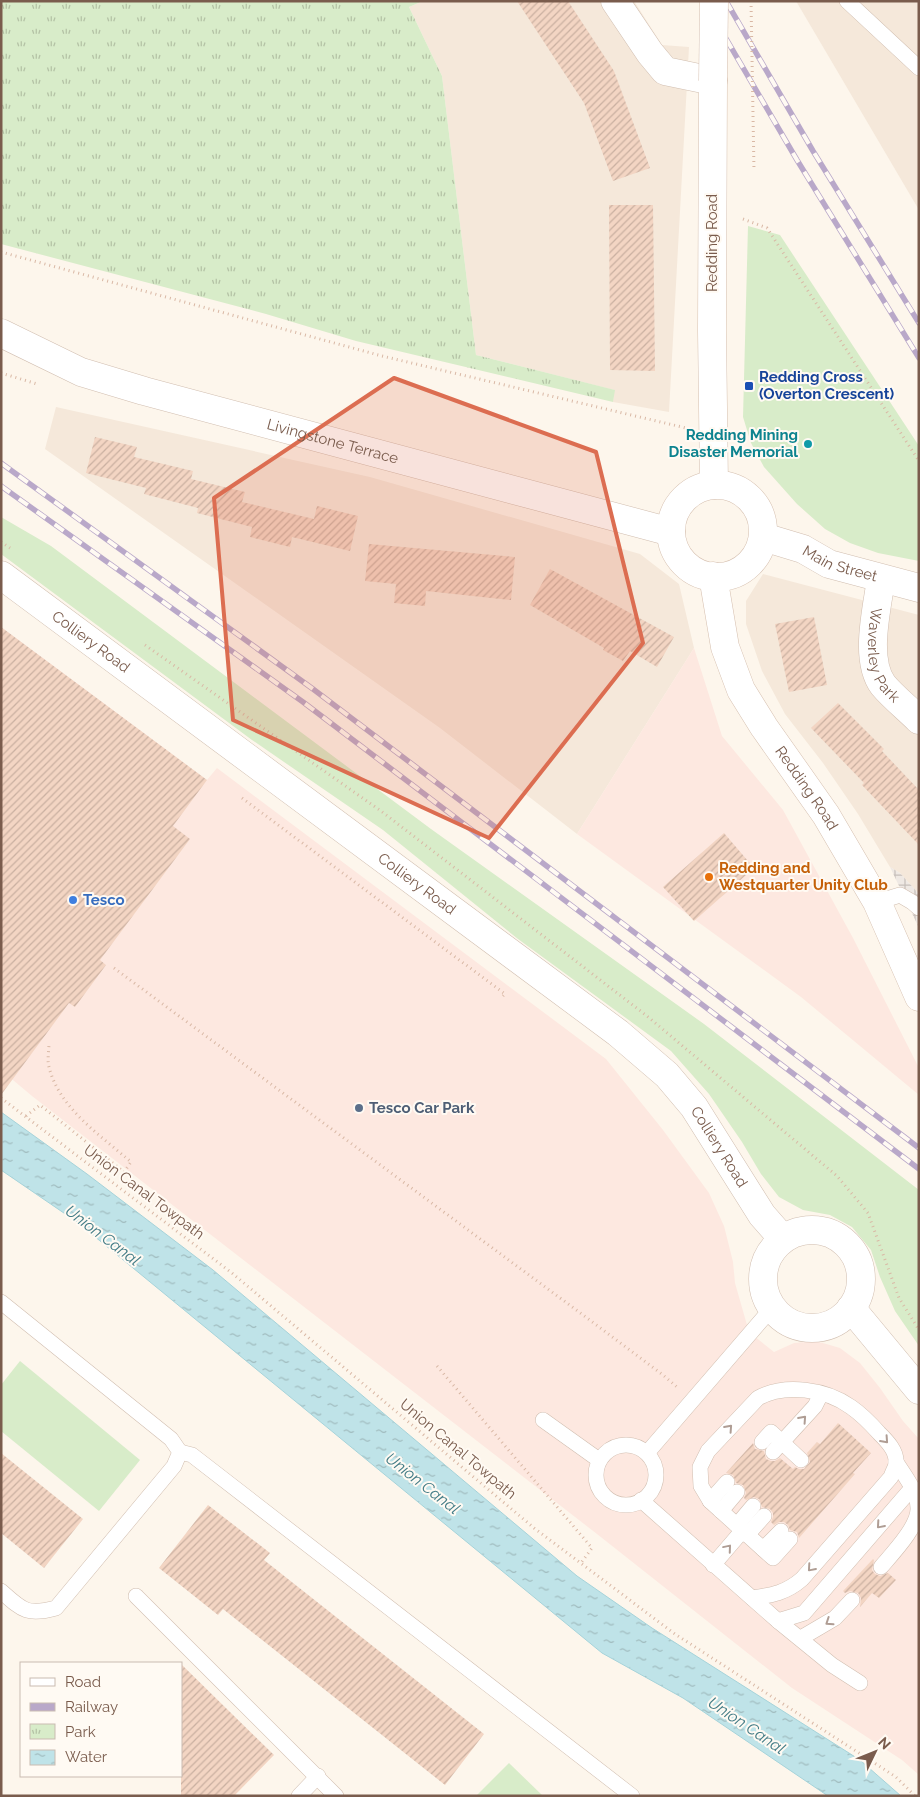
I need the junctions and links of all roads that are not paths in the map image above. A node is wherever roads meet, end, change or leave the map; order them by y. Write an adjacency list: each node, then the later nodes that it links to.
1 (615, 1): 5 (street)
2 (714, 1): 5 (street, Redding Road, bridge)
3 (847, 1): 4 (lane)
4 (919, 68)
5 (714, 80): 7 (street, Redding Road)
6 (1, 333): 8 (street, Livingstone Terrace)
7 (714, 485): 8 (street); 9 (street)
8 (671, 532): 11 (street)
9 (763, 537): 11 (street); 12 (street, Main Street)
10 (1, 575): 18 (street, Colliery Road)
11 (713, 576): 15 (street, Redding Road)
12 (881, 579): 13 (street, Main Street); 14 (street, Waverley Park)
13 (919, 588)
14 (919, 720)
15 (877, 902): 16 (lane); 17 (street, Redding Road)
16 (919, 908)
17 (919, 997)
18 (783, 1239): 20 (street); 21 (street)
19 (1, 1302): 25 (lane)
20 (772, 1308): 21 (street); 26 (lane)
21 (852, 1308): 22 (street)
22 (919, 1390)
23 (821, 1394): 28 (lane, one-way to 23); 29 (lane, one-way to 29); 33 (lane, one-way to 23)
24 (543, 1420): 27 (lane)
25 (180, 1452): 39 (lane); 49 (lane)
26 (647, 1453): 27 (lane); 32 (lane)
27 (599, 1460): 32 (lane)
28 (796, 1461)
29 (896, 1462): 31 (lane); 41 (lane, one-way to 41)
30 (732, 1487): 33 (lane)
31 (912, 1488): 38 (lane); 43 (lane, one-way to 43)
32 (641, 1500): 37 (lane)
33 (716, 1506): 35 (lane)
34 (759, 1511): 35 (lane)
35 (742, 1530): 36 (lane); 37 (lane, one-way to 35)
36 (786, 1538)
37 (714, 1565): 41 (lane)
38 (881, 1567)
39 (1, 1591)
40 (136, 1596): 46 (lane)
41 (752, 1598): 43 (lane)
42 (852, 1600): 44 (lane, one-way to 44)
43 (778, 1621): 44 (lane)
44 (800, 1638): 45 (lane)
45 (860, 1683)
46 (318, 1776): 47 (lane); 48 (lane)
47 (299, 1796)
48 (336, 1796)
49 (632, 1796)

